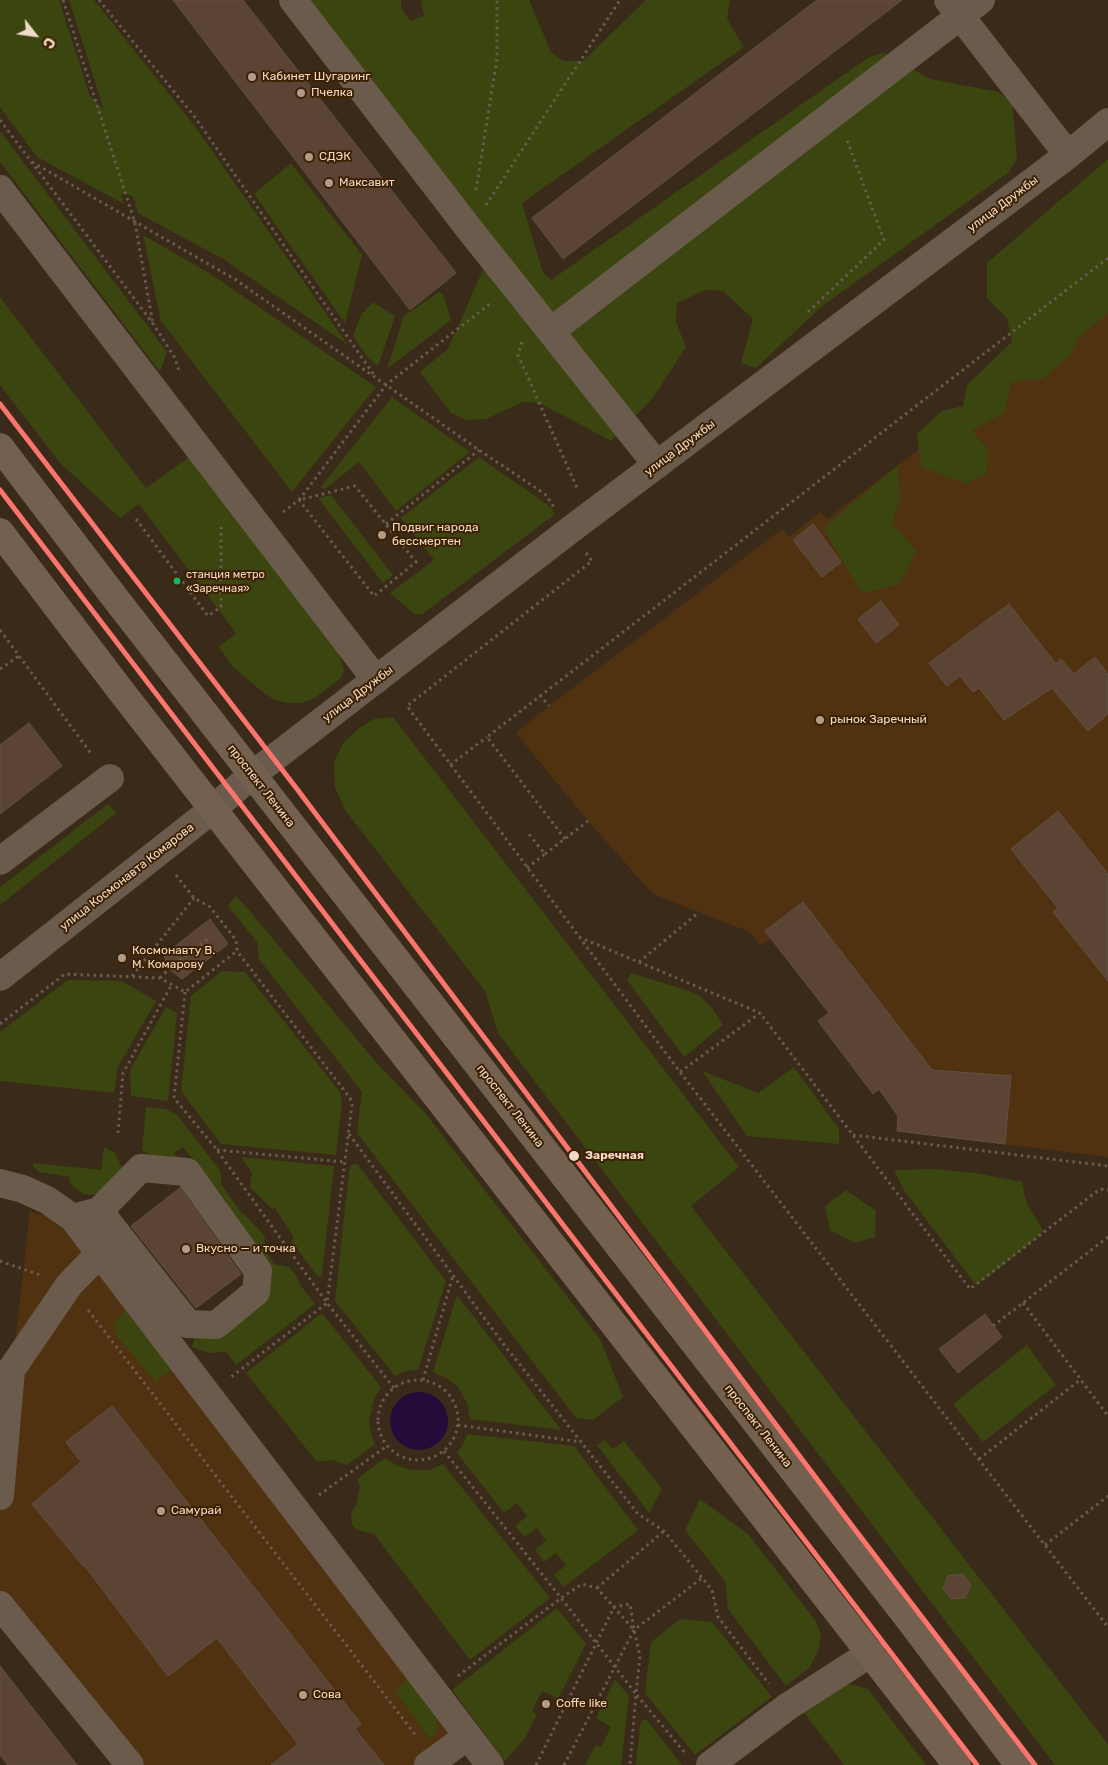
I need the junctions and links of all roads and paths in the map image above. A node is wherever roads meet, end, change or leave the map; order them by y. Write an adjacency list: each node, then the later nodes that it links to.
1 (63, 0): 13 (path)
2 (99, 0): 22 (path)
3 (293, 0): 14 (street)
4 (497, 0): 14 (path)
5 (620, 0): 14 (path)
6 (963, 5): 7 (street); 10 (street)
7 (836, 111): 18 (path); 20 (street)
8 (0, 120): 11 (path)
9 (1108, 122): 10 (street, улица Дружбы)
10 (1068, 155): 26 (street, улица Дружбы)
11 (32, 162): 13 (path); 19 (path)
12 (0, 189): 27 (street)
13 (135, 223): 19 (path); 22 (path)
14 (470, 230): 16 (street)
15 (1108, 258): 40 (path)
16 (514, 285): 17 (street); 23 (path)
17 (533, 308): 20 (street); 29 (path)
18 (801, 318)
19 (154, 326): 21 (path)
20 (551, 331): 26 (street)
21 (180, 375)
22 (376, 377): 23 (path)
23 (386, 385): 25 (path); 30 (path)
24 (0, 447): 44 (main road, проспект Ленина)
25 (479, 450): 28 (path); 33 (path)
26 (657, 465): 39 (street, улица Дружбы)
27 (231, 491): 32 (path); 39 (street)
28 (545, 494)
29 (581, 496)
30 (299, 500): 31 (path); 33 (path); 33 (path)
31 (280, 514)
32 (136, 519)
33 (386, 524)
34 (0, 532): 46 (main road)
35 (592, 561): 43 (path)
36 (0, 630): 37 (path)
37 (18, 656): 38 (path); 45 (path)
38 (0, 669)
39 (376, 680): 44 (street, улица Дружбы)
40 (540, 695): 41 (path); 42 (path)
41 (549, 706)
42 (487, 737): 43 (path); 49 (path)
43 (450, 765): 52 (path)
44 (252, 775): 46 (street, улица Космонавта Комарова); 124 (main road, проспект Ленина)
45 (110, 778): 51 (street)
46 (213, 809): 61 (street, улица Космонавта Комарова); 110 (main road)
47 (588, 821): 49 (path)
48 (528, 833): 50 (path)
49 (565, 839): 50 (path)
50 (545, 854): 52 (path)
51 (0, 861)
52 (527, 868): 57 (path)
53 (175, 874): 54 (path)
54 (194, 898): 58 (path); 60 (path)
55 (698, 913): 59 (path)
56 (211, 936): 62 (path)
57 (578, 937): 59 (path); 67 (path)
58 (237, 951): 64 (path); 69 (path)
59 (639, 962): 65 (path)
60 (132, 976): 62 (path); 66 (path)
61 (0, 977)
62 (160, 978): 63 (path)
63 (172, 984): 64 (path); 68 (path)
64 (185, 992): 71 (path)
65 (760, 1013): 67 (path); 70 (path)
66 (0, 1024)
67 (680, 1072): 96 (path)
68 (118, 1133)
69 (349, 1134): 72 (path); 81 (path)
70 (854, 1135): 73 (path); 75 (path)
71 (216, 1150): 72 (path); 83 (path)
72 (345, 1162): 83 (path)
73 (1108, 1166)
74 (0, 1183): 77 (street)
75 (1108, 1190)
76 (99, 1210): 76 (street); 77 (street)
77 (73, 1218): 79 (street)
78 (1108, 1237): 84 (path)
79 (100, 1253): 82 (street); 90 (street)
80 (0, 1261): 82 (path)
81 (454, 1275): 87 (path); 93 (path)
82 (69, 1286): 86 (street); 117 (path)
83 (327, 1303): 89 (path); 90 (path)
84 (1023, 1304): 85 (path); 88 (path)
85 (993, 1326)
86 (6, 1370): 97 (street)
87 (423, 1380): 89 (path); 92 (path)
88 (1080, 1380): 91 (path); 96 (path)
89 (394, 1388): 94 (path)
90 (208, 1394): 99 (street)
91 (1108, 1416)
92 (458, 1425): 93 (path); 95 (path)
93 (582, 1442): 100 (path)
94 (387, 1446): 95 (path); 99 (path)
95 (444, 1451): 104 (path)
96 (979, 1459): 101 (path)
97 (0, 1496)
98 (1108, 1496): 101 (path)
99 (297, 1510): 112 (street)
100 (664, 1531): 102 (path); 103 (path)
101 (1044, 1545): 107 (path)
102 (702, 1578): 108 (path); 114 (path)
103 (596, 1588): 104 (path); 106 (path)
104 (561, 1598): 109 (path); 112 (path)
105 (0, 1604): 118 (street)
106 (614, 1607): 108 (path); 108 (path); 109 (path)
107 (1108, 1627)
108 (634, 1630): 111 (path); 113 (path)
109 (596, 1643): 111 (path); 120 (path)
110 (871, 1653): 114 (street); 123 (main road)
111 (615, 1667): 113 (path); 121 (path)
112 (436, 1693): 115 (street)
113 (636, 1694): 116 (path); 122 (path)
114 (787, 1707): 116 (street)
115 (468, 1736): 117 (street); 119 (street)
116 (698, 1760)
117 (431, 1763)
118 (130, 1765)
119 (490, 1765)
120 (536, 1765)
121 (564, 1765)
122 (630, 1765)
123 (957, 1765)
124 (1019, 1765)

